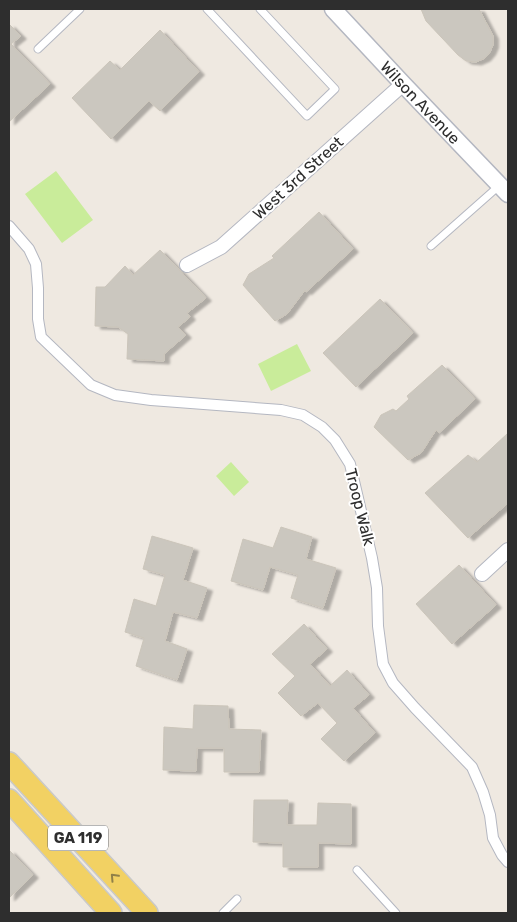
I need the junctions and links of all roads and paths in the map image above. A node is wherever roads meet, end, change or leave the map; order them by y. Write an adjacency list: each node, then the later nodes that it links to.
1 (80, 9): 5 (lane)
2 (207, 9): 3 (lane)
3 (260, 9)
4 (333, 9): 6 (street, Wilson Avenue)
5 (38, 49)
6 (403, 84): 7 (street, Wilson Avenue); 10 (street, West 3rd Street)
7 (505, 185): 9 (lane)
8 (9, 226): 15 (street, Troop Walk)
9 (431, 246)
10 (187, 265)
11 (508, 550): 12 (street)
12 (482, 574)
13 (9, 762): 19 (main road, GA 119, one-way to 13)
14 (9, 800): 18 (main road, GA 119)
15 (508, 862)
16 (357, 870): 21 (lane)
17 (237, 899): 20 (lane)
18 (112, 913)
19 (147, 913)
20 (223, 913)
21 (396, 913)

